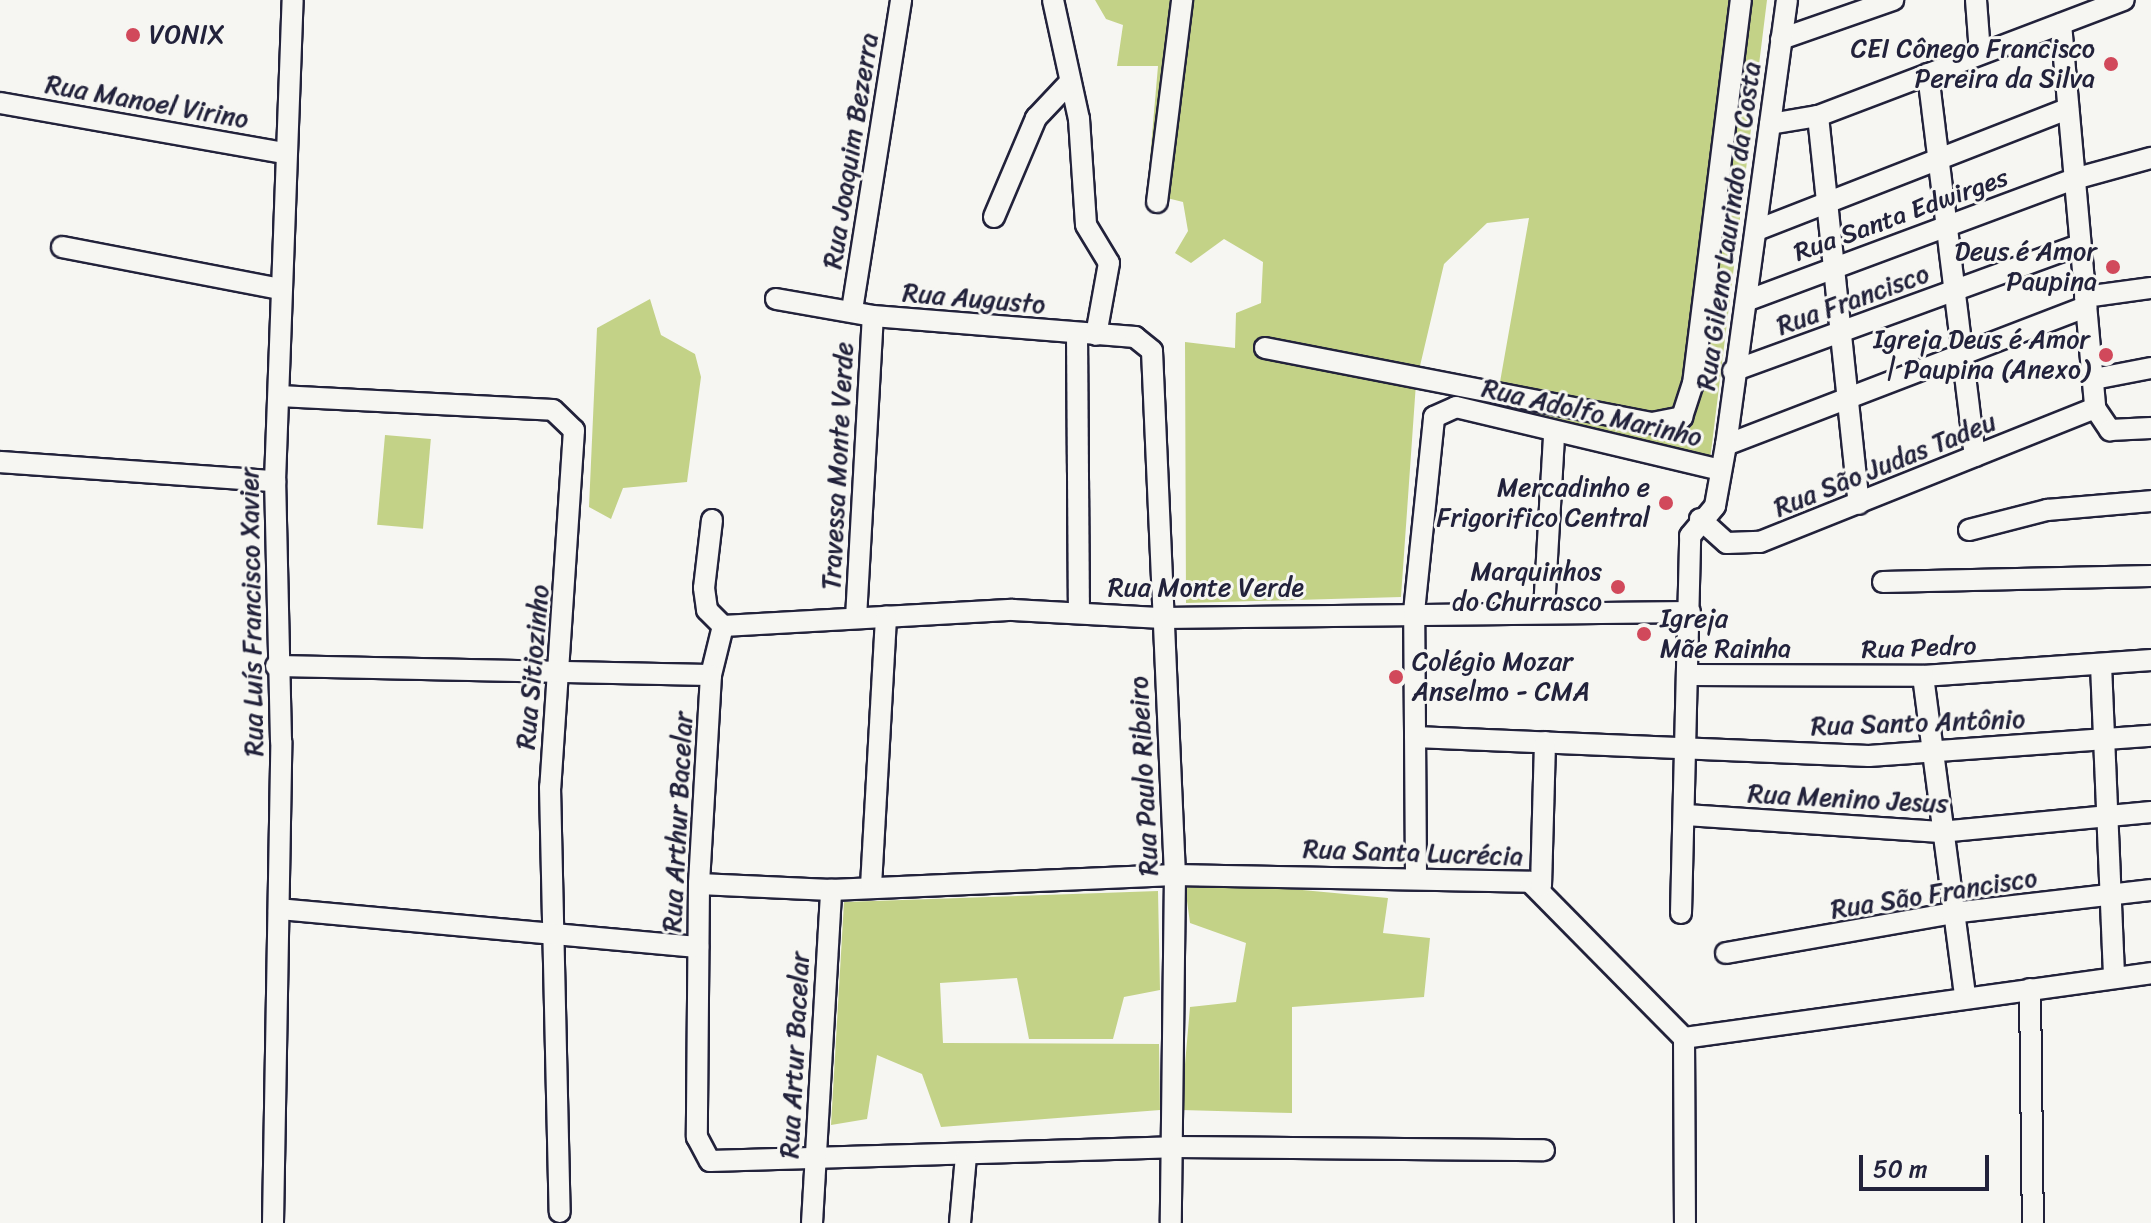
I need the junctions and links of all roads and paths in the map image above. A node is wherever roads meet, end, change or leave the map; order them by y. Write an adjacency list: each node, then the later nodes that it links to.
1 (293, 0): 20 (street, Rua Luís Francisco Xavier)
2 (901, 0): 38 (street, Rua Joaquim Bezerra)
3 (1053, 0): 15 (street)
4 (1182, 0): 24 (street)
5 (1741, 0): 48 (street)
6 (1787, 0): 12 (street, Rua Gileno Laurindo da Costa)
7 (1893, 0): 12 (street)
8 (1976, 0): 13 (street)
9 (2124, 0): 10 (street)
10 (2093, 6): 11 (street)
11 (2061, 24): 13 (street); 17 (street)
12 (1781, 39): 19 (street, Rua Gileno Laurindo da Costa)
13 (1980, 53): 14 (street)
14 (1928, 74): 18 (street); 22 (street)
15 (1068, 84): 26 (street); 41 (street)
16 (0, 103): 20 (street, Rua Manoel Virino)
17 (2068, 109): 22 (street); 23 (street)
18 (1818, 116): 19 (street); 25 (street)
19 (1770, 124): 28 (street, Rua Gileno Laurindo da Costa)
20 (285, 153): 33 (street, Rua Luís Francisco Xavier)
21 (2151, 158): 23 (street, Rua Santa Edwirges)
22 (1938, 160): 25 (street); 27 (street)
23 (2074, 179): 27 (street, Rua Santa Edwirges); 29 (street)
24 (1157, 202)
25 (1830, 202): 28 (street); 31 (street)
26 (994, 217)
27 (1947, 224): 31 (street, Rua Santa Edwirges); 34 (street)
28 (1757, 230): 36 (street, Rua Gileno Laurindo da Costa)
29 (2080, 245): 34 (street, Rua Francisco); 37 (street)
30 (62, 247): 33 (street)
31 (1838, 266): 36 (street, Rua Santa Edwirges); 40 (street)
32 (2151, 288): 37 (street)
33 (280, 289): 49 (street, Rua Luís Francisco Xavier)
34 (1955, 290): 40 (street, Rua Francisco); 44 (street)
35 (776, 299): 38 (street, Rua Augusto)
36 (1746, 301): 46 (street, Rua Gileno Laurindo da Costa)
37 (2086, 302): 44 (street); 47 (street)
38 (852, 310): 39 (street, Rua Augusto)
39 (873, 316): 41 (street, Rua Augusto); 72 (street, Travessa Monte Verde)
40 (1845, 333): 46 (street, Rua Francisco); 50 (street)
41 (1086, 334): 42 (street, Rua Augusto); 70 (street)
42 (1135, 337): 73 (street, Rua Paulo Ribeiro)
43 (1265, 348): 48 (street)
44 (1961, 357): 50 (street); 56 (street)
45 (2151, 368): 47 (street)
46 (1733, 371): 55 (street, Rua Gileno Laurindo da Costa)
47 (2094, 379): 51 (street)
48 (1484, 388): 52 (street)
49 (279, 396): 59 (street, Rua Luís Francisco Xavier); 78 (street, Rua Sitiozinho)
50 (1851, 399): 55 (street); 61 (street)
51 (2095, 408): 53 (street); 56 (street, Rua São Judas Tadeu)
52 (1478, 412): 54 (street, Rua Adolfo Marinho); 68 (street, Rua Adolfo Marinho)
53 (2151, 428)
54 (1554, 435): 58 (street, Rua Adolfo Marinho); 67 (street)
55 (1726, 445): 58 (street, Rua Gileno Laurindo da Costa)
56 (1975, 456): 61 (street, Rua São Judas Tadeu)
57 (0, 462): 59 (street)
58 (1720, 470): 62 (street, Rua Gileno Laurindo da Costa)
59 (275, 481): 77 (street, Rua Luís Francisco Xavier)
60 (2151, 501): 64 (street)
61 (1859, 504): 62 (street, Rua São Judas Tadeu)
62 (1707, 512): 69 (street, Rua Gileno Laurindo da Costa)
63 (712, 520): 74 (street)
64 (1969, 530)
65 (2151, 576): 66 (street)
66 (1883, 582)
67 (1544, 610): 68 (street, Rua Monte Verde); 69 (street, Rua Monte Verde)
68 (1414, 612): 73 (street, Rua Monte Verde); 83 (street, Rua Adolfo Marinho)
69 (1690, 612): 80 (street, Rua Gileno Laurindo da Costa)
70 (1079, 613): 71 (street, Rua Monte Verde); 73 (street, Rua Monte Verde)
71 (886, 616): 72 (street, Rua Monte Verde); 95 (street)
72 (856, 618): 74 (street, Rua Monte Verde)
73 (1163, 618): 92 (street, Rua Paulo Ribeiro)
74 (723, 626): 79 (street, Rua Arthur Bacelar)
75 (2151, 660): 76 (street, Rua Pedro)
76 (2101, 665): 81 (street, Rua Pedro); 84 (street)
77 (276, 666): 78 (street); 100 (street, Rua Luís Francisco Xavier)
78 (561, 670): 79 (street); 103 (street, Rua Sitiozinho)
79 (711, 675): 94 (street, Rua Arthur Bacelar)
80 (1689, 675): 81 (street, Rua Pedro); 86 (street, Rua Gileno Laurindo da Costa)
81 (1923, 676): 87 (street)
82 (2151, 736): 84 (street, Rua Santo Antônio)
83 (1415, 737): 85 (street, Rua Santo Antônio); 93 (street, Rua Adolfo Marinho)
84 (2104, 740): 87 (street, Rua Santo Antônio); 90 (street)
85 (1545, 742): 86 (street, Rua Santo Antônio); 96 (street)
86 (1687, 749): 87 (street, Rua Santo Antônio); 89 (street, Rua Gileno Laurindo da Costa)
87 (1929, 753): 91 (street)
88 (2151, 812): 90 (street, Rua Menino Jesus)
89 (1686, 815): 91 (street, Rua Menino Jesus); 101 (street, Rua Gileno Laurindo da Costa)
90 (2107, 817): 91 (street, Rua Menino Jesus); 99 (street)
91 (1940, 832): 102 (street)
92 (1175, 875): 93 (street, Rua Santa Lucrécia); 95 (street, Rua Santa Lucrécia); 111 (street, Rua Paulo Ribeiro)
93 (1416, 875): 96 (street, Rua Santa Lucrécia)
94 (699, 884): 97 (street, Rua Santa Lucrécia); 104 (street, Rua Arthur Bacelar)
95 (871, 886): 97 (street, Rua Santa Lucrécia)
96 (1541, 886): 110 (street, Rua Santa Lucrécia)
97 (831, 890): 114 (street, Rua Artur Bacelar)
98 (2151, 890): 99 (street, Rua São Francisco)
99 (2111, 894): 102 (street, Rua São Francisco); 107 (street)
100 (279, 909): 103 (street); 116 (street, Rua Luís Francisco Xavier)
101 (1681, 913)
102 (1952, 913): 105 (street, Rua São Francisco); 109 (street)
103 (557, 935): 104 (street); 115 (street, Rua Sitiozinho)
104 (698, 947): 114 (street, Rua Arthur Bacelar)
105 (1726, 953)
106 (2151, 973): 107 (street)
107 (2114, 978): 108 (street)
108 (2030, 989): 109 (street); 121 (street)
109 (1965, 997): 110 (street)
110 (1684, 1038): 120 (street)
111 (1173, 1147): 112 (street); 113 (street); 119 (street, Rua Paulo Ribeiro)
112 (1544, 1150)
113 (966, 1156): 114 (street); 118 (street)
114 (815, 1158): 117 (street, Rua Artur Bacelar)
115 (560, 1212)
116 (273, 1223)
117 (812, 1223)
118 (960, 1223)
119 (1171, 1223)
120 (1685, 1223)
121 (2033, 1223)

